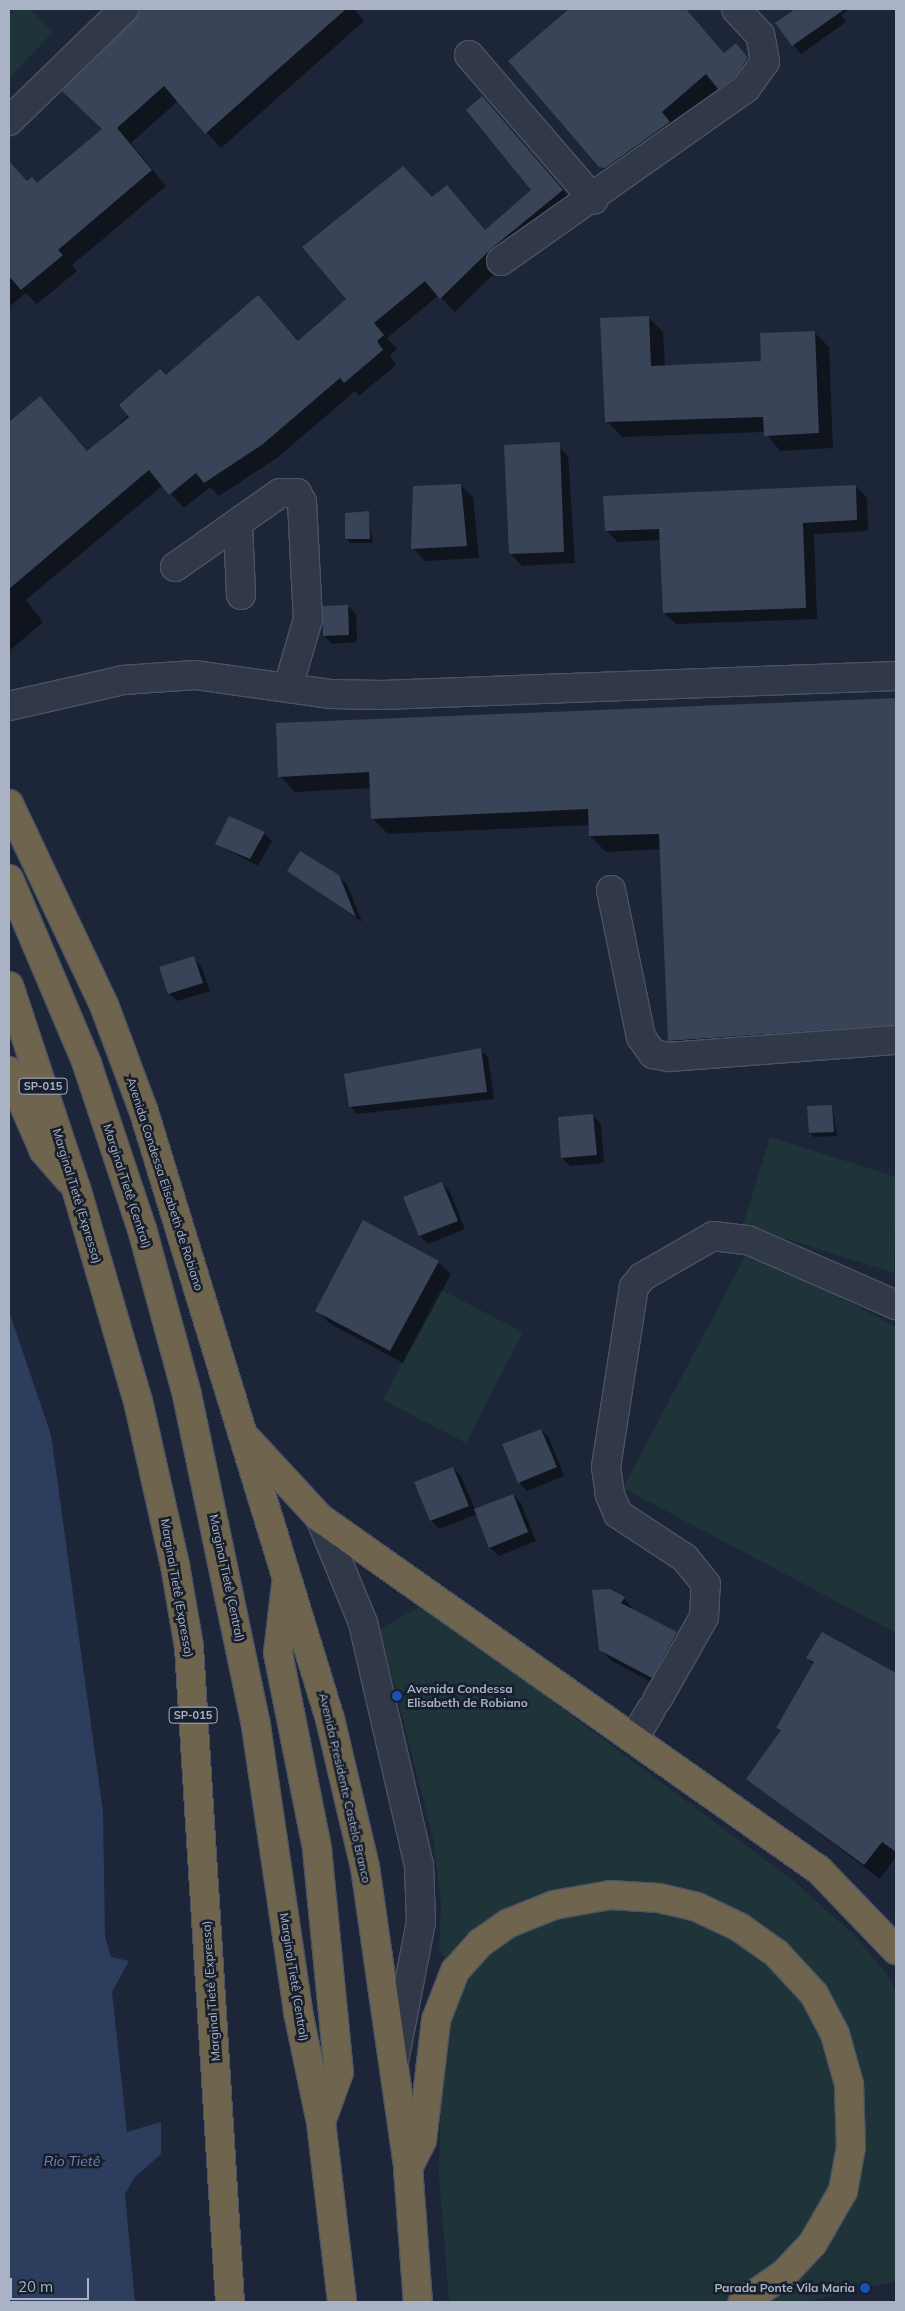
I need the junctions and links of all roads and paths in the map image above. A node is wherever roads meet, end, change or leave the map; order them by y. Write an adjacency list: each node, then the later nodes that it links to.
1 (124, 9): 4 (lane)
2 (736, 9): 5 (lane)
3 (469, 56): 5 (lane)
4 (9, 121)
5 (594, 200): 6 (lane)
6 (501, 261)
7 (238, 523): 8 (lane); 9 (lane); 11 (lane)
8 (175, 567)
9 (241, 595)
10 (896, 676): 11 (lane)
11 (288, 687): 12 (lane)
12 (9, 706)
13 (9, 804): 21 (highway, Avenida Condessa Elisabeth de Robiano)
14 (9, 879): 27 (highway, Marginal Tietê (Central))
15 (611, 890): 17 (lane)
16 (9, 986): 19 (highway, Marginal Tietê (Expressa) / SP-015)
17 (896, 1040)
18 (9, 1071): 19 (highway)
19 (76, 1188): 29 (highway, Marginal Tietê (Expressa) / SP-015)
20 (896, 1305): 24 (lane)
21 (242, 1433): 22 (highway); 23 (highway, Avenida Presidente Castelo Branco)
22 (320, 1518): 24 (highway); 26 (lane)
23 (288, 1572): 26 (highway, Avenida Presidente Castelo Branco); 27 (highway)
24 (634, 1738): 25 (highway)
25 (896, 1950)
26 (394, 2063): 28 (highway, Avenida Presidente Castelo Branco)
27 (321, 2122): 30 (highway, Marginal Tietê (Central))
28 (408, 2167): 31 (highway, Avenida Presidente Castelo Branco); 32 (highway)
29 (230, 2302)
30 (342, 2302)
31 (418, 2302)
32 (743, 2302)

